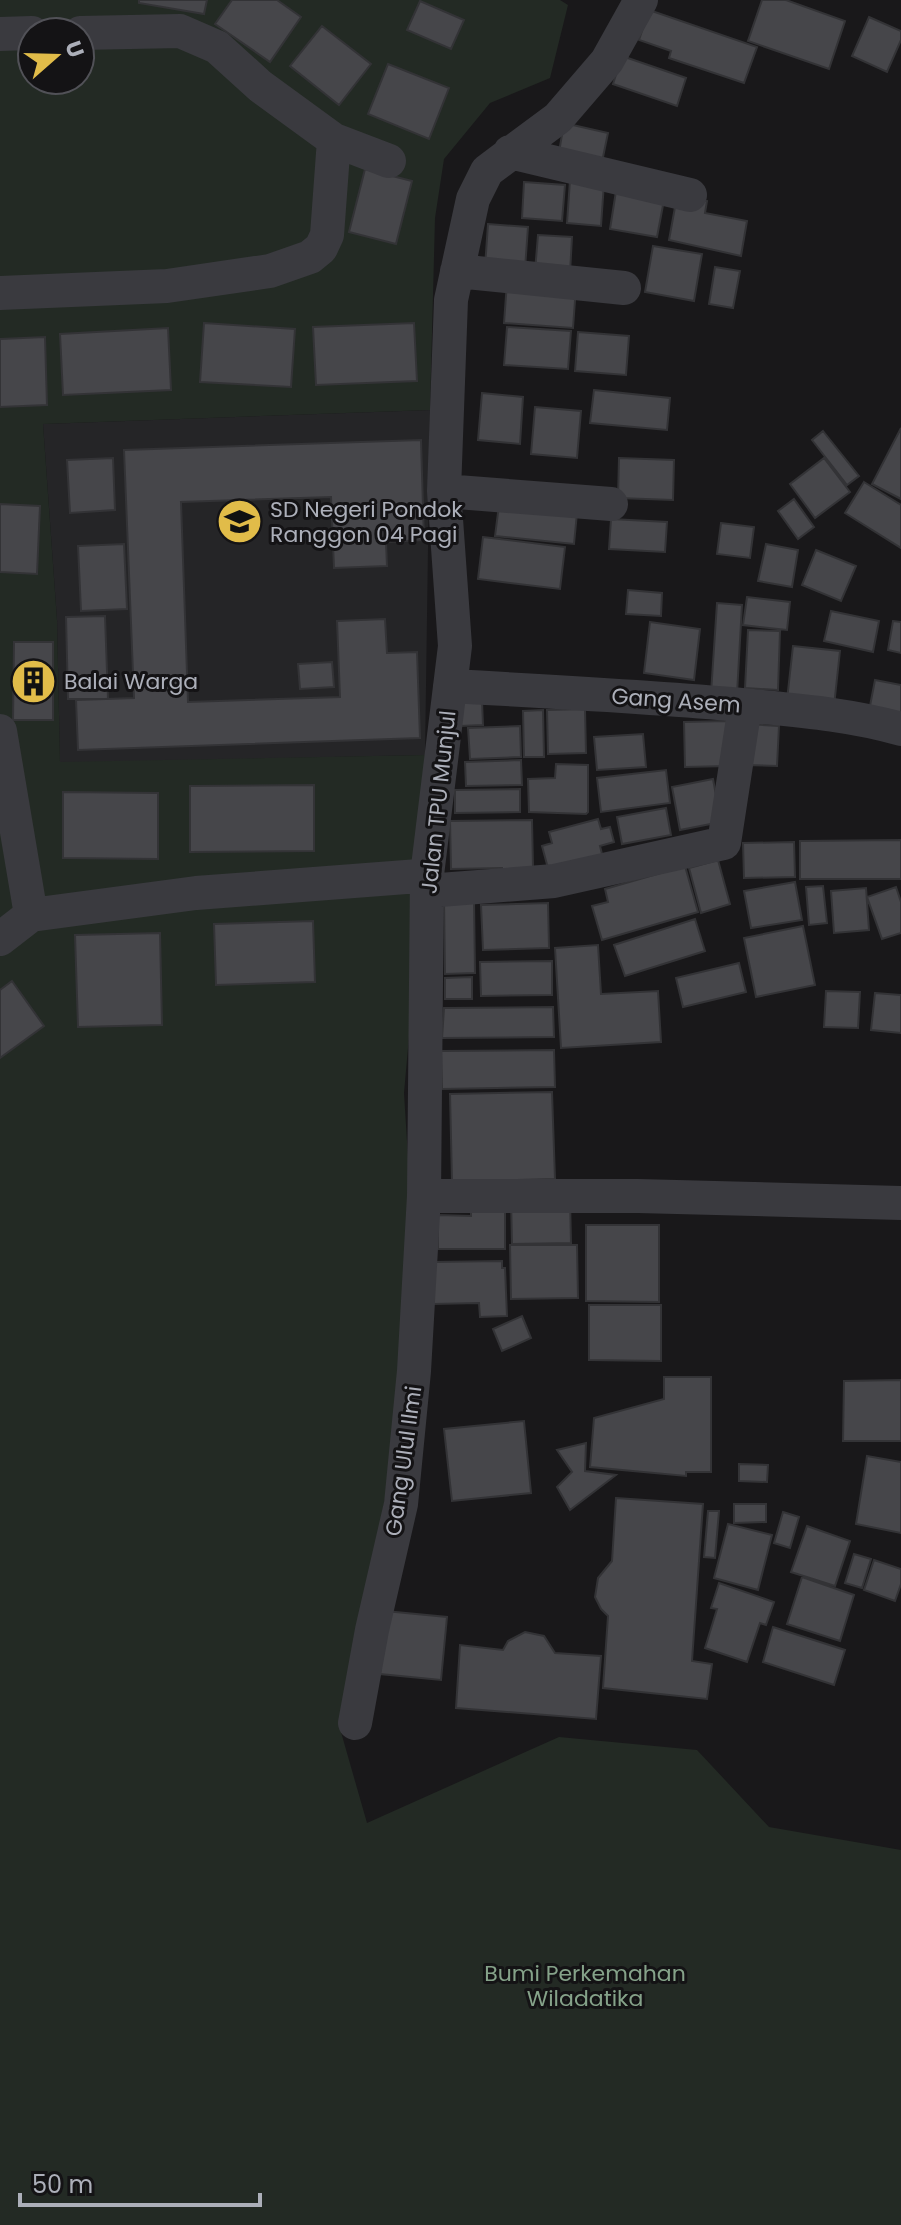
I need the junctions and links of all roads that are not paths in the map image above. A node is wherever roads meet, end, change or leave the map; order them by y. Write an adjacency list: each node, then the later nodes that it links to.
1 (641, 0): 4 (street, Jalan TPU Munjul)
2 (96, 33): 3 (street)
3 (334, 140): 5 (street); 9 (street)
4 (510, 152): 6 (street); 7 (street, Jalan TPU Munjul)
5 (389, 161)
6 (690, 195)
7 (457, 271): 8 (street); 10 (street, Jalan TPU Munjul)
8 (624, 288)
9 (0, 293)
10 (444, 491): 11 (street); 12 (street, Jalan TPU Munjul)
11 (611, 504)
12 (450, 686): 13 (street, Gang Asem); 16 (street, Jalan TPU Munjul)
13 (745, 706): 14 (street, Gang Asem); 16 (street)
14 (901, 729)
15 (0, 731): 17 (street)
16 (423, 884): 17 (street); 19 (street, Jalan TPU Munjul)
17 (31, 915): 18 (street)
18 (0, 939)
19 (424, 1196): 20 (street); 21 (street, Gang Ulul Ilmi)
20 (901, 1203)
21 (355, 1723)

